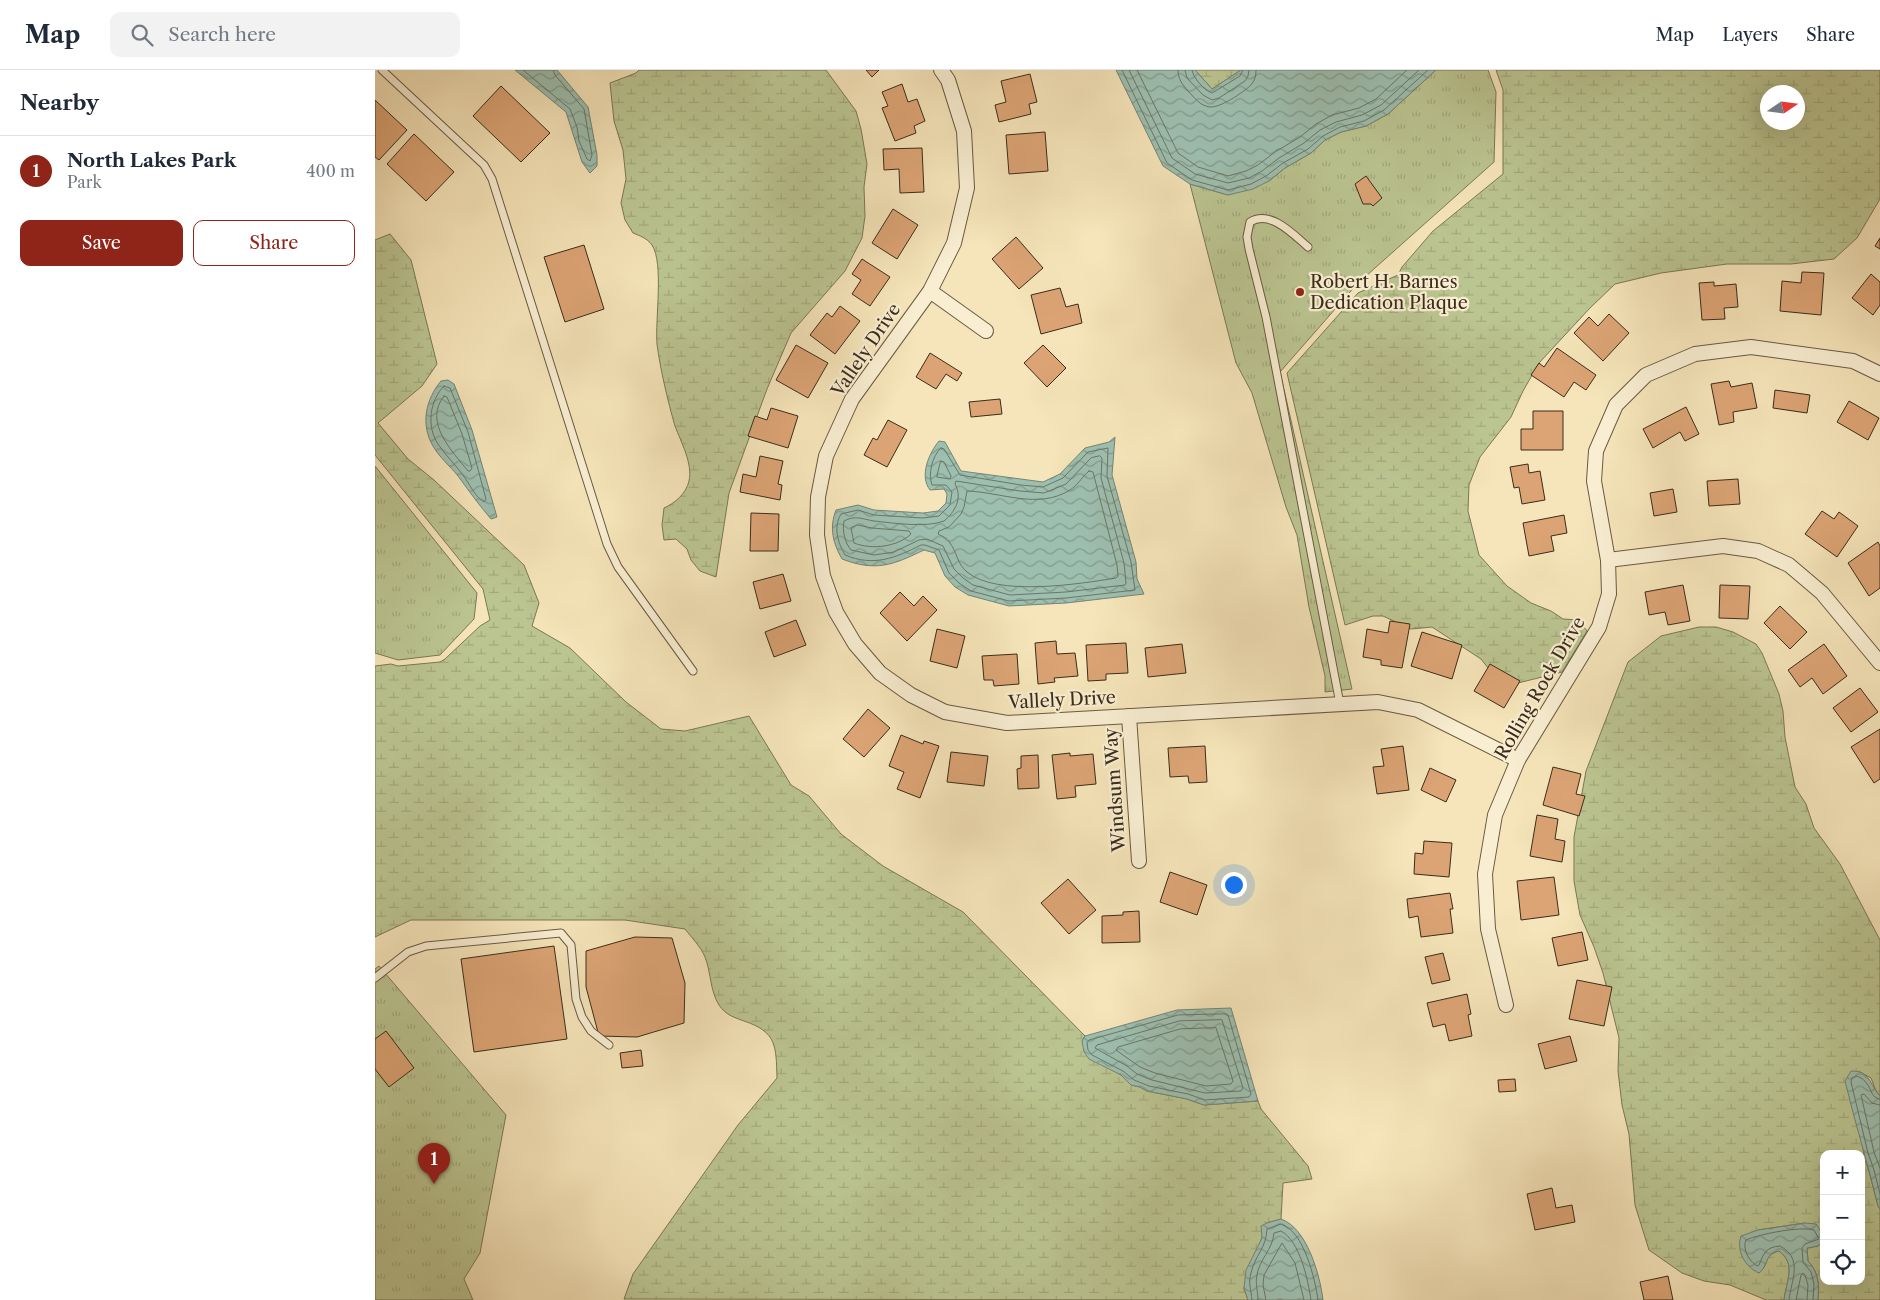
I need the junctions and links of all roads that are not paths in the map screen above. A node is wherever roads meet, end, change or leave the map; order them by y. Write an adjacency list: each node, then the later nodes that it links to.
1 (382, 70): 9 (lane)
2 (941, 70): 4 (street, Vallely Drive)
3 (1308, 247): 10 (lane)
4 (930, 291): 5 (street); 11 (street, Vallely Drive)
5 (986, 331)
6 (1880, 374): 7 (street, Rolling Rock Drive)
7 (1608, 560): 8 (street); 12 (street, Rolling Rock Drive)
8 (1880, 663)
9 (693, 671)
10 (1340, 704): 11 (street, Vallely Drive); 12 (street, Vallely Drive)
11 (1129, 716): 13 (street, Windsum Way)
12 (1518, 760): 15 (street, Rolling Rock Drive)
13 (1139, 861)
14 (375, 978): 16 (lane)
15 (1505, 1005)
16 (609, 1045)

